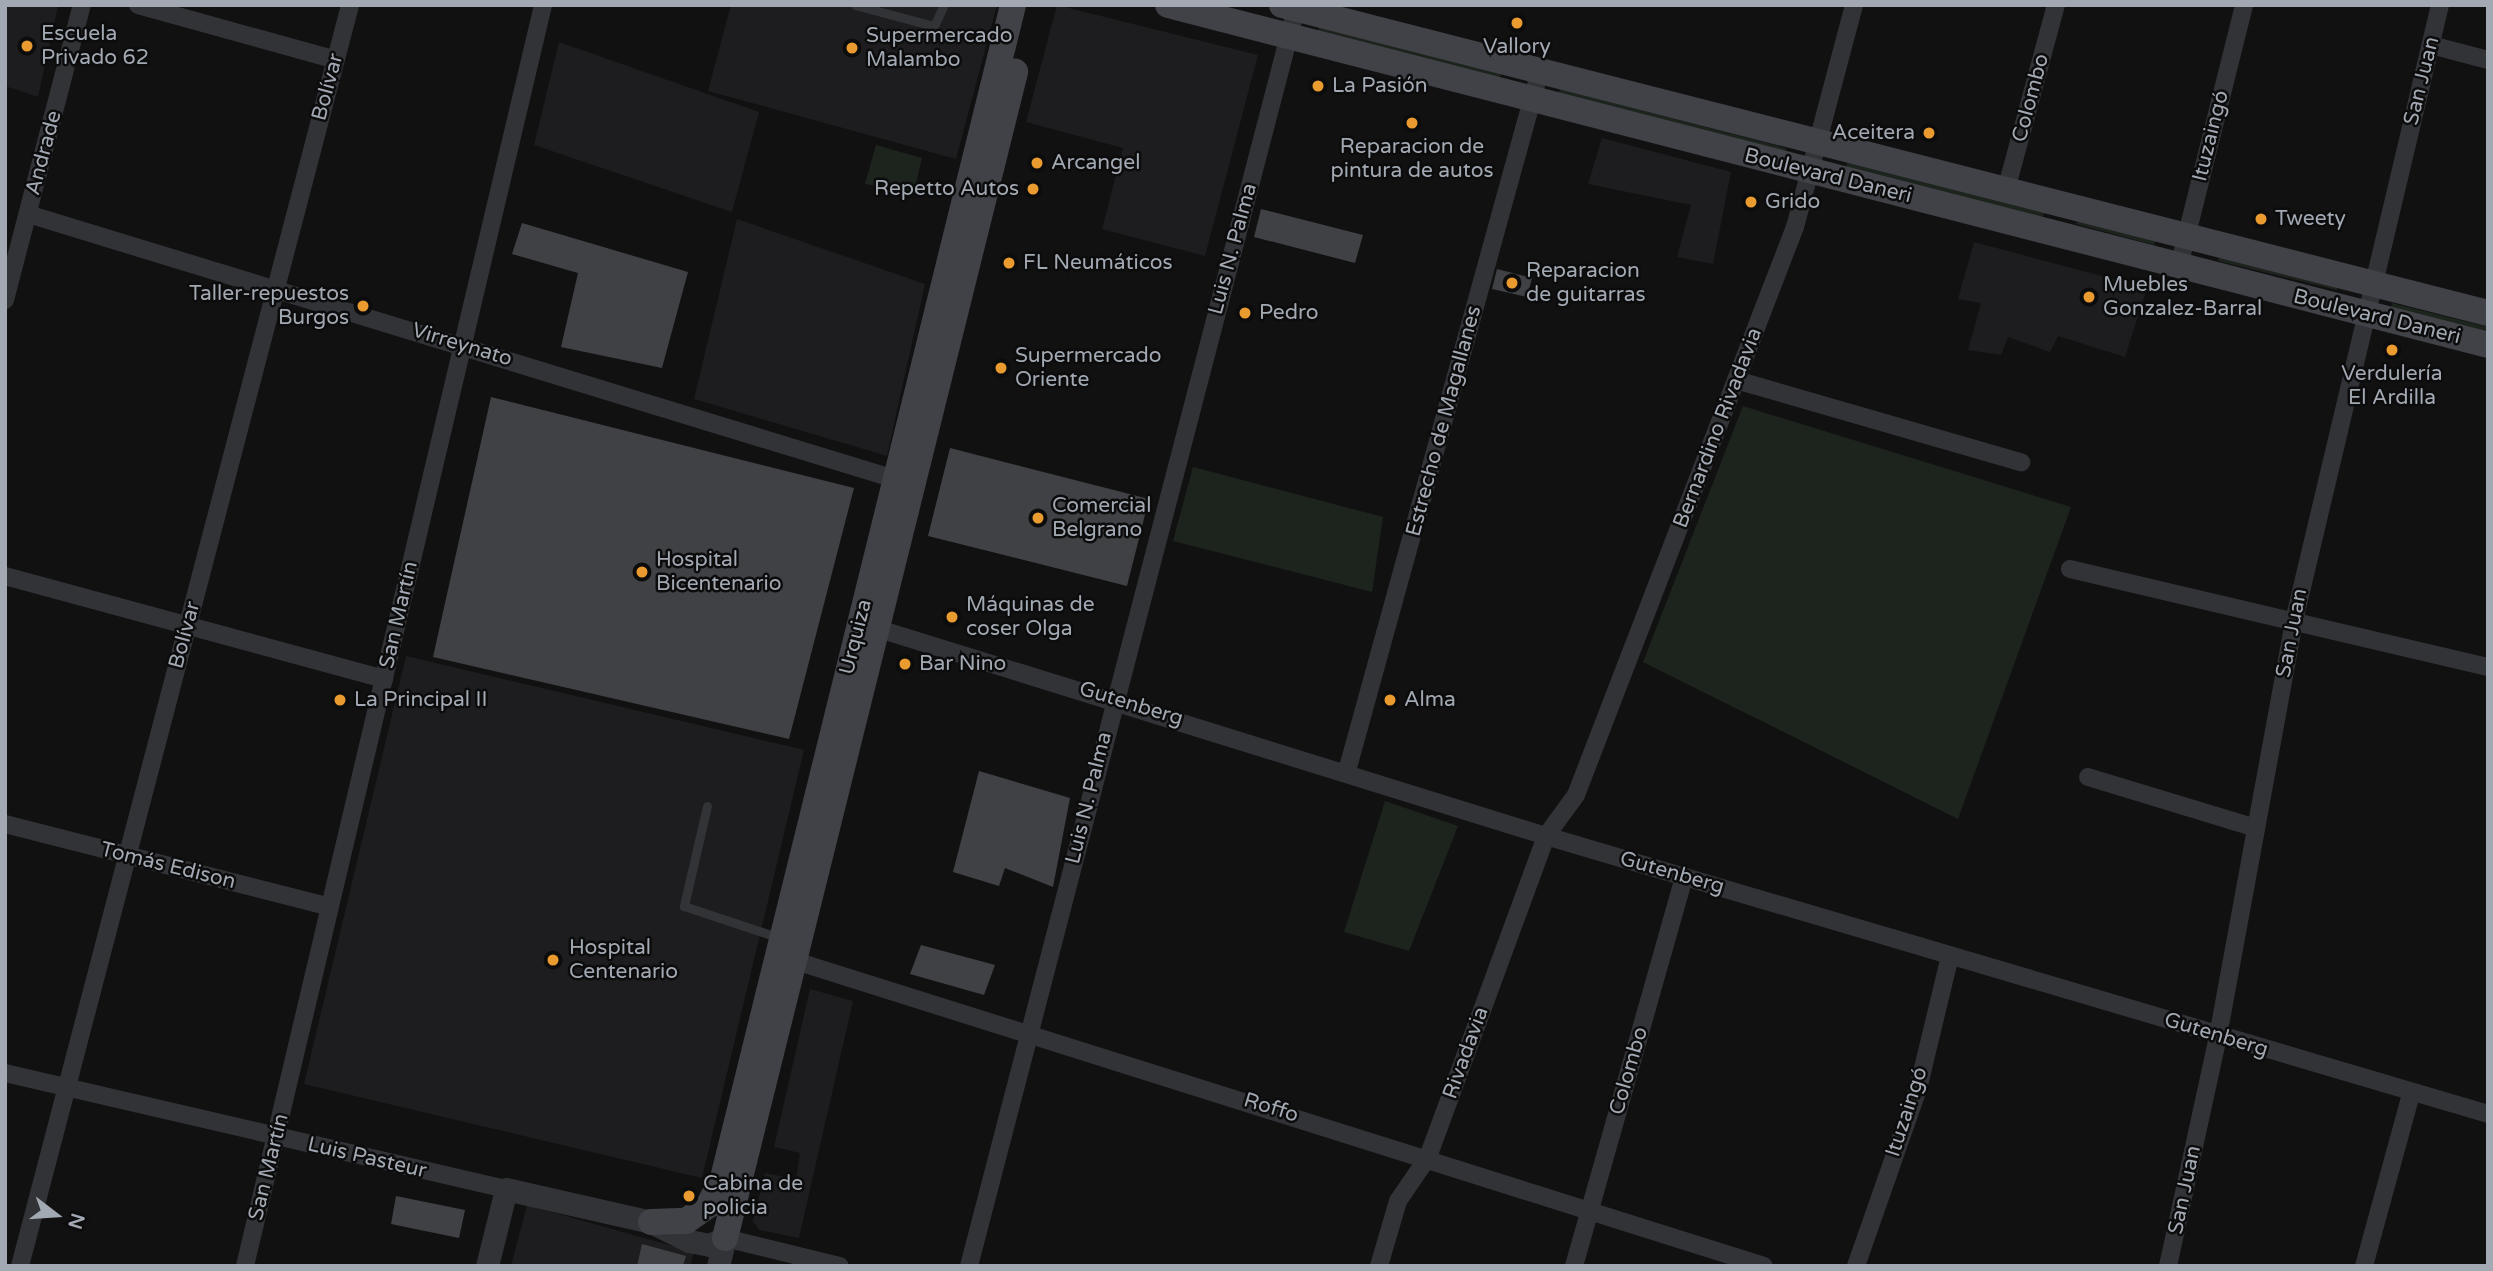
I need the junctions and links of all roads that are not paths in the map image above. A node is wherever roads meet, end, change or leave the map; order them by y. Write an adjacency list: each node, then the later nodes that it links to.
1 (82, 5): 25 (street, Andrade)
2 (138, 5): 17 (street)
3 (350, 5): 17 (street, Bolívar)
4 (543, 5): 34 (street, San Martín)
5 (855, 5): 6 (lane)
6 (944, 5)
7 (1013, 5): 38 (main road, Urquiza)
8 (1031, 5): 43 (main road, Urquiza)
9 (1169, 5): 15 (main road, Boulevard Daneri)
10 (1854, 5): 21 (street, Bernardino Rivadavia)
11 (2056, 5): 23 (street, Colombo)
12 (2244, 5): 27 (street, Ituzaingó)
13 (2440, 5): 16 (street, San Juan)
14 (1292, 6): 15 (street, Luis N. Palma); 19 (main road, Boulevard Daneri)
15 (1289, 36): 20 (main road, Boulevard Daneri); 46 (street, Luis N. Palma)
16 (2431, 45): 18 (street); 29 (street, San Juan)
17 (335, 60): 30 (street, Bolívar)
18 (2488, 60)
19 (1540, 71): 20 (street, Estrecho de Magallanes); 21 (main road, Boulevard Daneri)
20 (1532, 99): 22 (main road, Boulevard Daneri); 47 (street, Estrecho de Magallanes)
21 (1819, 142): 22 (street, Bernardino Rivadavia); 23 (main road, Boulevard Daneri)
22 (1812, 172): 26 (main road, Boulevard Daneri); 36 (street, Bernardino Rivadavia)
23 (2006, 190): 24 (main road, Boulevard Daneri)
24 (2062, 204): 26 (main road); 27 (main road, Boulevard Daneri)
25 (28, 214): 30 (street, Virreynato); 31 (street, Andrade)
26 (2054, 234): 28 (main road, Boulevard Daneri)
27 (2186, 236): 28 (street, Ituzaingó); 29 (main road, Boulevard Daneri)
28 (2179, 266): 33 (main road, Boulevard Daneri)
29 (2371, 284): 32 (main road, Boulevard Daneri); 33 (street, San Juan)
30 (275, 290): 34 (street, Virreynato); 42 (street, Bolívar)
31 (5, 300)
32 (2488, 313)
33 (2364, 314): 35 (main road, Boulevard Daneri); 41 (street, San Juan)
34 (463, 345): 38 (street, Virreynato); 45 (street, San Martín)
35 (2488, 345)
36 (1736, 380): 37 (street); 52 (street, Bernardino Rivadavia)
37 (2021, 462)
38 (895, 479): 43 (main road, Urquiza)
39 (2070, 569): 41 (street)
40 (5, 576): 42 (street)
41 (2294, 621): 44 (street); 51 (street, San Juan)
42 (188, 626): 45 (street); 53 (street, Bolívar)
43 (869, 626): 46 (street, Gutenberg); 56 (main road, Urquiza)
44 (2488, 667)
45 (384, 679): 55 (street, San Martín)
46 (1114, 699): 47 (street, Gutenberg); 58 (street, Luis N. Palma)
47 (1347, 771): 52 (street, Gutenberg)
48 (2088, 777): 51 (street)
49 (707, 806): 56 (lane)
50 (5, 824): 53 (street, Tomás Edison)
51 (2256, 828): 59 (street, San Juan)
52 (1546, 836): 54 (street, Gutenberg); 65 (street, Rivadavia)
53 (128, 856): 55 (street, Tomás Edison); 61 (street, Bolívar)
54 (1684, 876): 57 (street, Gutenberg); 67 (street, Colombo)
55 (330, 907): 64 (street, San Martín)
56 (789, 950): 58 (street, Roffo); 68 (main road, Urquiza); 69 (main road, Urquiza)
57 (1950, 956): 59 (street, Gutenberg); 79 (street, Ituzaingó)
58 (1028, 1032): 65 (street, Roffo); 75 (street, Luis N. Palma)
59 (2218, 1036): 62 (street, Gutenberg); 80 (street, San Juan)
60 (5, 1073): 61 (street, Luis Pasteur)
61 (67, 1088): 64 (street, Luis Pasteur); 70 (street, Bolívar)
62 (2411, 1094): 63 (street, Gutenberg); 81 (street)
63 (2488, 1114)
64 (276, 1138): 66 (street, Luis Pasteur); 71 (street, San Martín)
65 (1428, 1157): 67 (street, Roffo); 76 (street, Rivadavia)
66 (506, 1189): 68 (street, Luis Pasteur); 72 (street)
67 (1589, 1212): 77 (street, Colombo); 78 (street, Roffo)
68 (651, 1222): 69 (street, Luis Pasteur)
69 (725, 1238): 73 (street, Urquiza); 74 (street)
70 (20, 1266)
71 (245, 1266)
72 (487, 1266)
73 (718, 1266)
74 (840, 1266)
75 (968, 1266)
76 (1379, 1266)
77 (1574, 1266)
78 (1764, 1266)
79 (1856, 1266)
80 (2168, 1266)
81 (2364, 1266)

